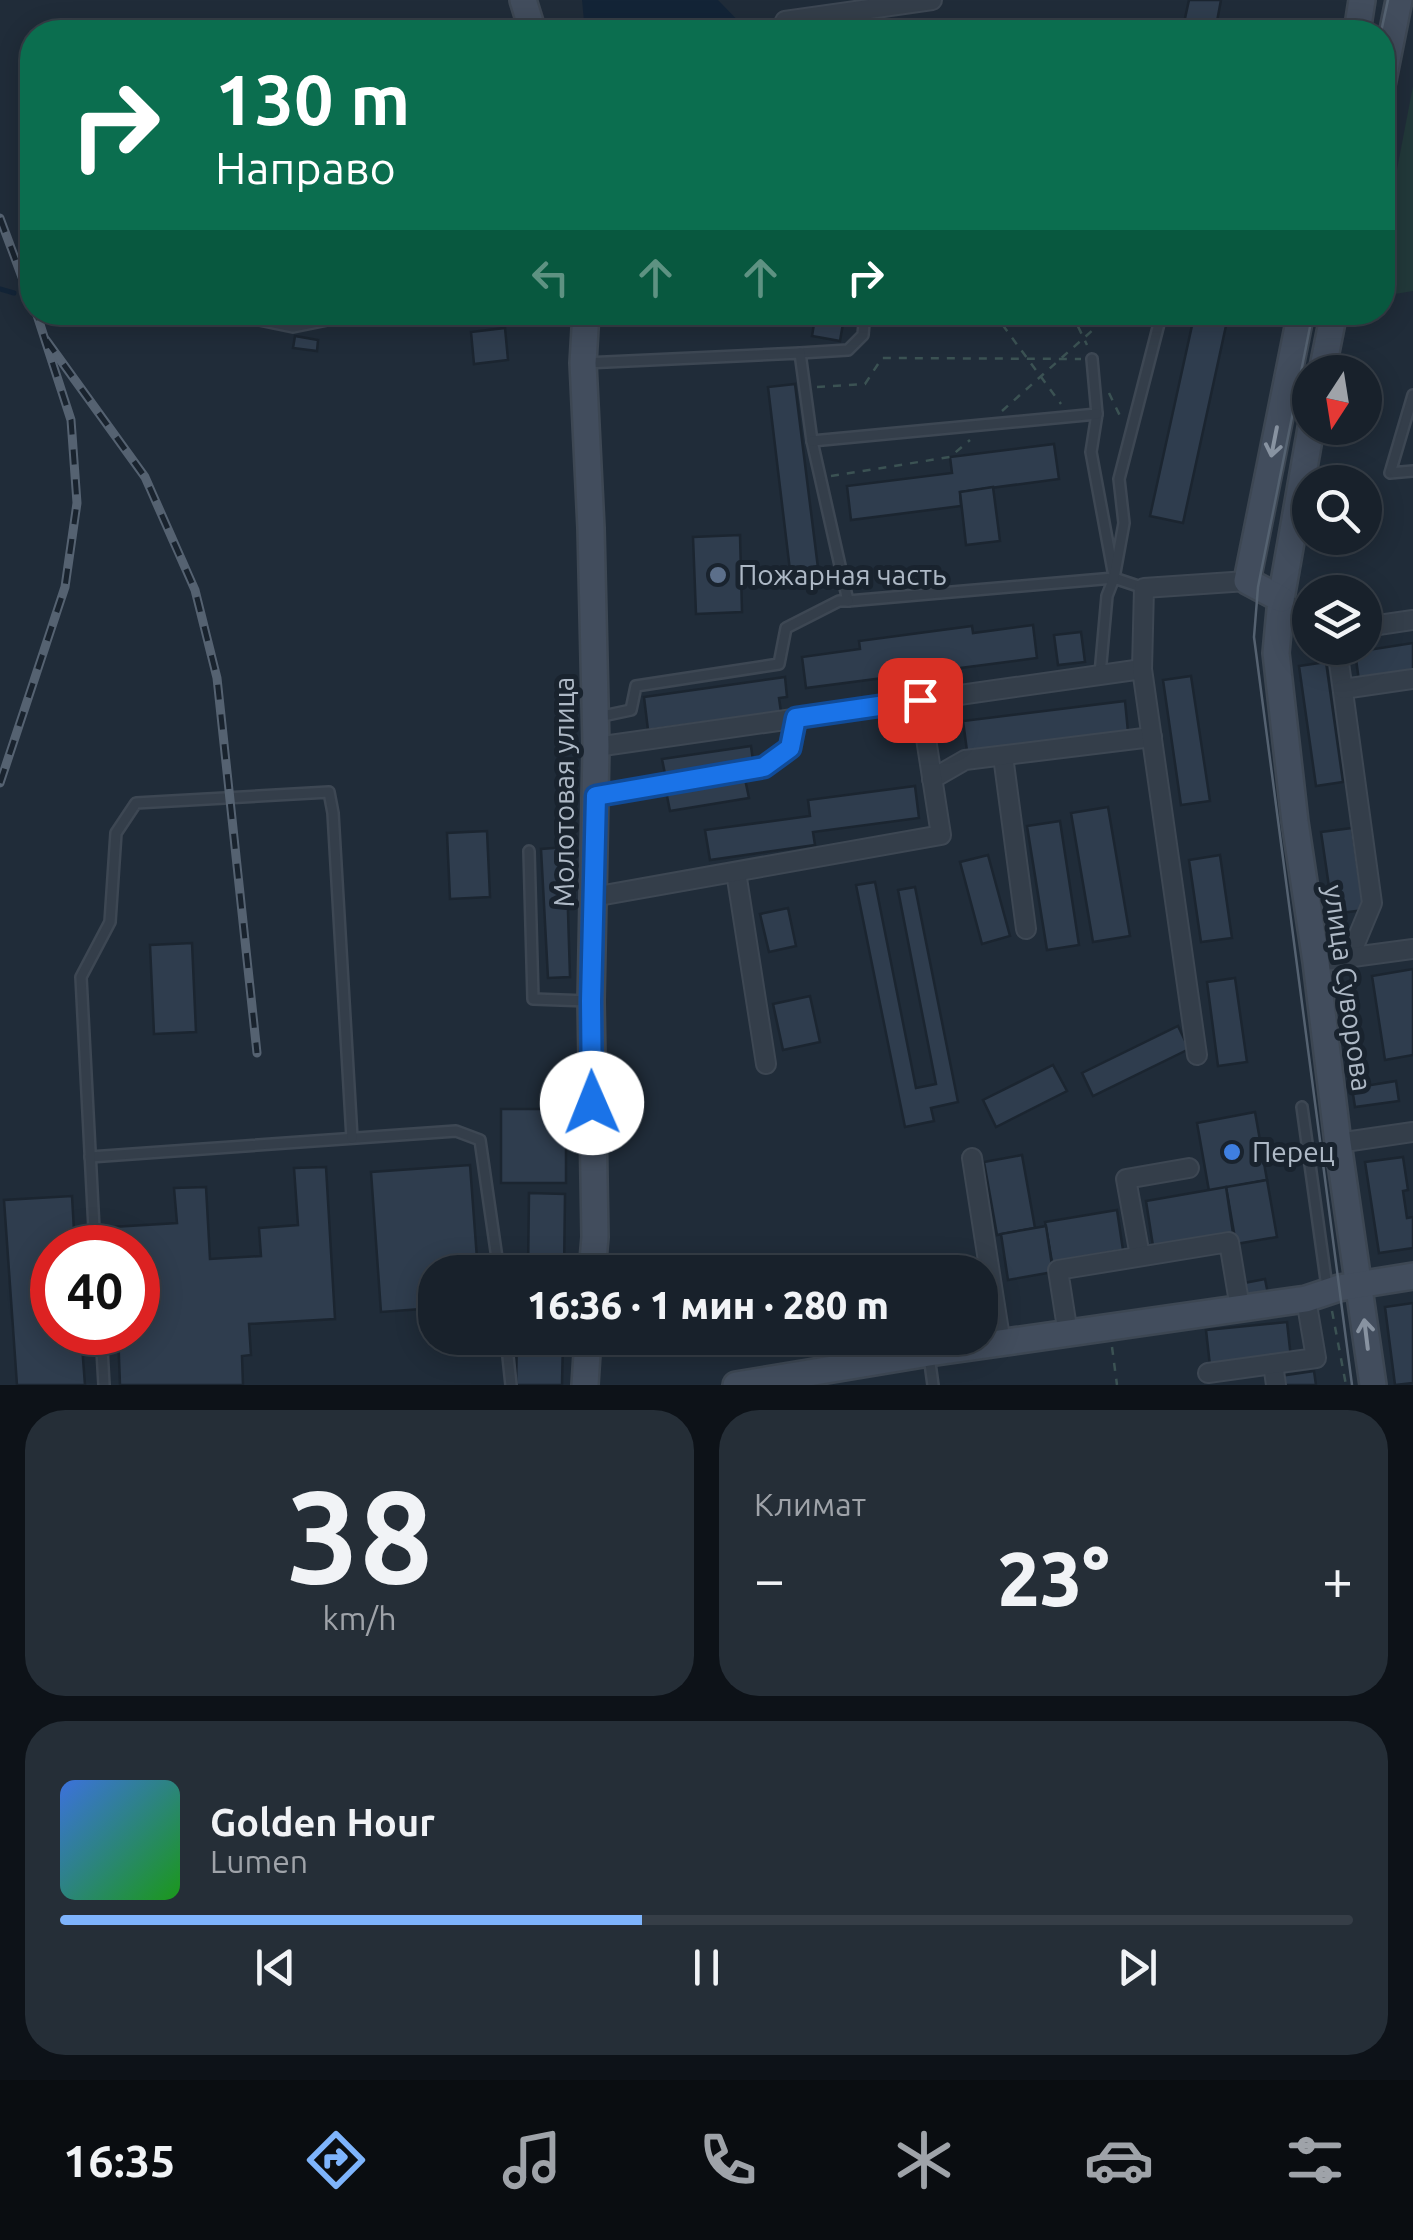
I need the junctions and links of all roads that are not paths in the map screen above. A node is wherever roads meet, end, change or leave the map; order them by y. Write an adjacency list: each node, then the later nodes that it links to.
1 (932, 0): 2 (street)
2 (793, 20)
3 (1395, 29): 4 (street)
4 (1413, 48)
5 (585, 325): 13 (street, Молотовая улица)
6 (864, 325): 10 (lane)
7 (1159, 325): 19 (lane)
8 (1298, 325): 20 (street, one-way to 20)
9 (1331, 325): 11 (street)
10 (800, 353): 13 (lane); 16 (lane)
11 (1325, 355)
12 (1092, 358): 15 (lane)
13 (583, 363): 33 (street, Молотовая улица)
14 (1413, 396): 18 (lane)
15 (1098, 414): 16 (lane); 19 (lane)
16 (812, 441): 23 (lane)
17 (1308, 445): 22 (street, улица Суворова)
18 (1413, 471)
19 (1114, 578): 21 (lane); 23 (lane); 29 (lane)
20 (1247, 581): 21 (street); 22 (street)
21 (1144, 588): 28 (street)
22 (1281, 599): 24 (street); 46 (street, улица Суворова)
23 (848, 601): 33 (lane)
24 (1292, 607)
25 (1413, 620): 26 (street)
26 (1382, 625)
27 (1339, 665): 31 (street)
28 (1142, 669): 29 (street); 35 (street)
29 (1100, 674): 32 (street)
30 (1413, 679): 31 (street)
31 (1343, 689): 45 (street)
32 (920, 700): 34 (street); 38 (street)
33 (596, 718): 36 (street, Молотовая улица)
34 (796, 718): 36 (street); 39 (lane)
35 (1152, 736): 37 (street); 48 (street)
36 (596, 747): 39 (street, Молотовая улица)
37 (1003, 756): 38 (street); 43 (street)
38 (932, 779): 41 (street)
39 (596, 796): 42 (street, Молотовая улица)
40 (529, 851): 47 (lane)
41 (736, 872): 42 (street); 49 (street)
42 (594, 898): 47 (street, Молотовая улица)
43 (1026, 929)
44 (1413, 949): 45 (street)
45 (1350, 958): 46 (street)
46 (1316, 962): 53 (street, улица Суворова)
47 (591, 1001): 59 (street, Молотовая улица)
48 (1197, 1055)
49 (766, 1064)
50 (1302, 1107): 63 (lane)
51 (1413, 1132): 53 (street)
52 (352, 1138): 54 (lane); 54 (lane); 58 (lane)
53 (1338, 1142): 62 (street, улица Суворова)
54 (90, 1157): 57 (lane)
55 (972, 1158): 67 (street)
56 (1189, 1168): 60 (street)
57 (94, 1225)
58 (496, 1255)
59 (593, 1255)
60 (1140, 1256): 64 (street); 65 (street)
61 (1413, 1276): 62 (street)
62 (1360, 1284): 63 (street); 81 (street, улица Суворова, one-way to 62)
63 (1317, 1294): 64 (street); 73 (street)
64 (1240, 1308): 65 (street)
65 (1068, 1334): 67 (street)
66 (998, 1344): 67 (street)
67 (1001, 1344)
68 (102, 1355): 75 (lane)
69 (508, 1355): 76 (lane)
70 (587, 1355): 77 (street)
71 (923, 1355): 78 (street)
72 (929, 1355): 79 (lane)
73 (1273, 1364): 74 (street); 80 (street)
74 (1208, 1373)
75 (104, 1385)
76 (511, 1385)
77 (585, 1385)
78 (736, 1385)
79 (933, 1385)
80 (1276, 1385)
81 (1373, 1385)

